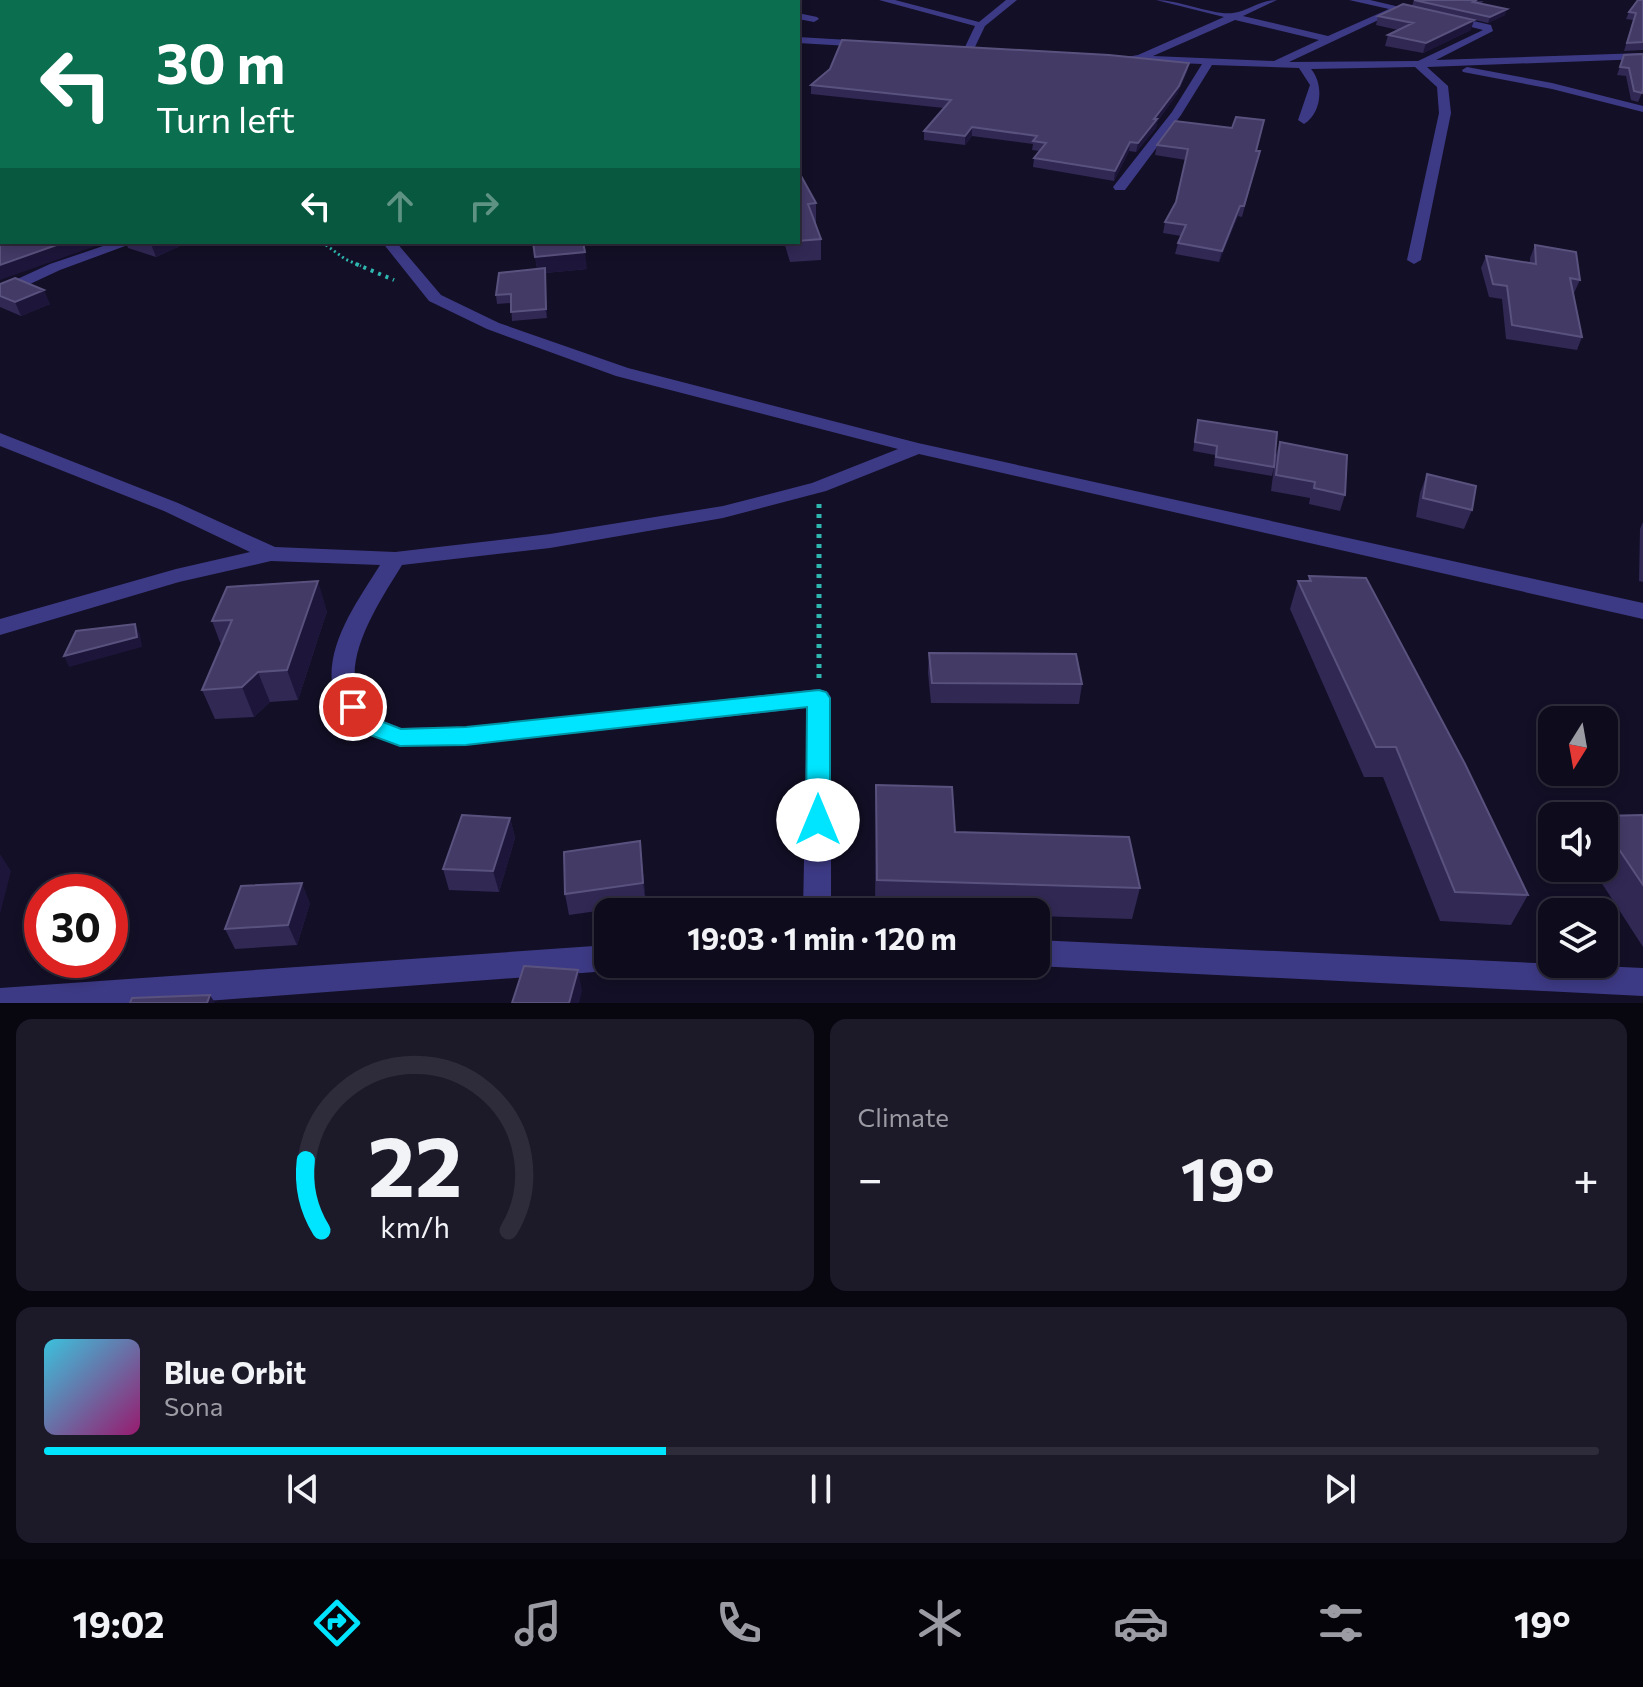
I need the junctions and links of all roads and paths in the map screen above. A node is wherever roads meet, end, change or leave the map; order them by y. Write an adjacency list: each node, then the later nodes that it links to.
1 (884, 0): 12 (street)
2 (1012, 0): 12 (street)
3 (1161, 0): 9 (street)
4 (1272, 0): 9 (street)
5 (1354, 0): 6 (street)
6 (1399, 8): 7 (street); 13 (street)
7 (1413, 11)
8 (800, 16): 11 (street)
9 (1234, 16): 13 (street); 21 (street)
10 (1440, 16): 24 (street)
11 (814, 19)
12 (981, 25): 17 (street)
13 (1329, 39): 25 (street)
14 (800, 40): 15 (street)
15 (883, 45)
16 (955, 48): 17 (street)
17 (969, 49): 18 (street)
18 (984, 50)
19 (1643, 56): 23 (street)
20 (1106, 57): 21 (street)
21 (1138, 59): 22 (street)
22 (1208, 63): 25 (street); 29 (street)
23 (1438, 64): 24 (street); 27 (street)
24 (1418, 65): 26 (street); 33 (street)
25 (1273, 66): 26 (street)
26 (1303, 67): 28 (street)
27 (1643, 109)
28 (1304, 120)
29 (1120, 187)
30 (123, 244): 34 (street)
31 (325, 244): 35 (path)
32 (390, 244): 35 (street)
33 (1414, 260)
34 (0, 293)
35 (435, 298): 37 (street)
36 (0, 439): 39 (street)
37 (917, 448): 38 (street); 41 (street)
38 (819, 487): 40 (street); 43 (path)
39 (271, 554): 40 (street); 42 (street)
40 (395, 559): 43 (street)
41 (1643, 611)
42 (0, 627)
43 (819, 698): 44 (street)
44 (817, 898)
45 (1050, 954): 47 (street)
46 (594, 959): 48 (street)
47 (1643, 982)
48 (0, 1002)

